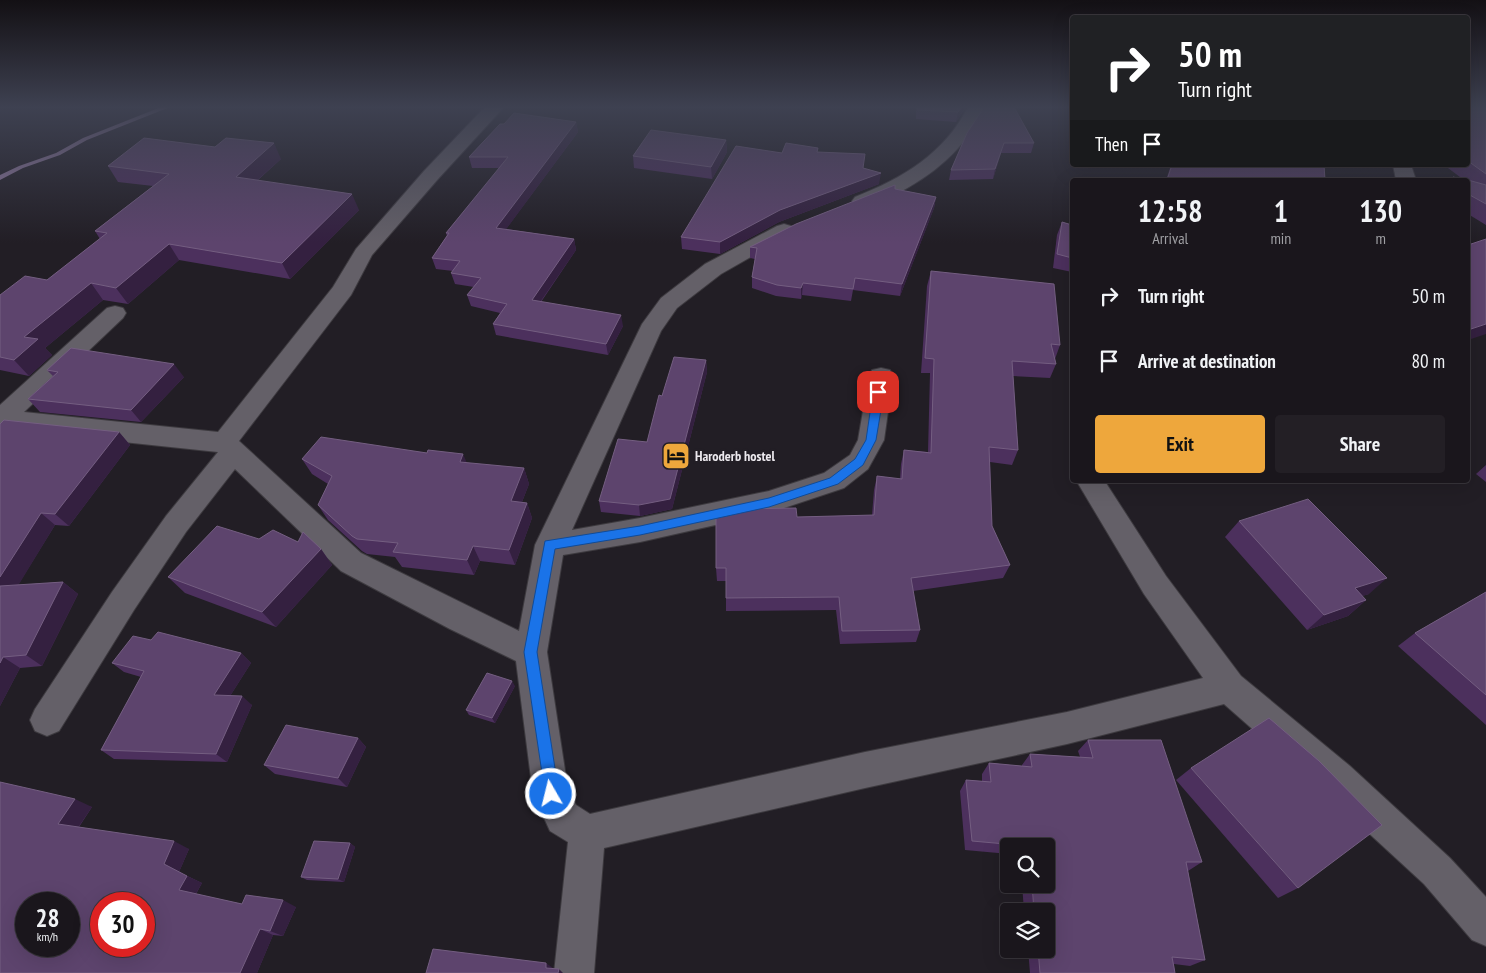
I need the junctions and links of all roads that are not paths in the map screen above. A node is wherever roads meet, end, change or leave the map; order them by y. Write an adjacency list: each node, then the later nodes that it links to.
1 (452, 152): 8 (street)
2 (945, 152): 3 (street)
3 (841, 209)
4 (805, 222): 10 (street)
5 (114, 314): 7 (street)
6 (881, 376): 10 (street)
7 (1, 420): 8 (street)
8 (228, 447): 11 (street); 13 (street)
9 (1092, 483): 12 (street)
10 (550, 545): 11 (street)
11 (531, 652): 14 (street)
12 (1229, 686): 14 (street); 15 (street)
13 (47, 720)
14 (587, 833): 16 (street)
15 (1486, 926)
16 (574, 973)

